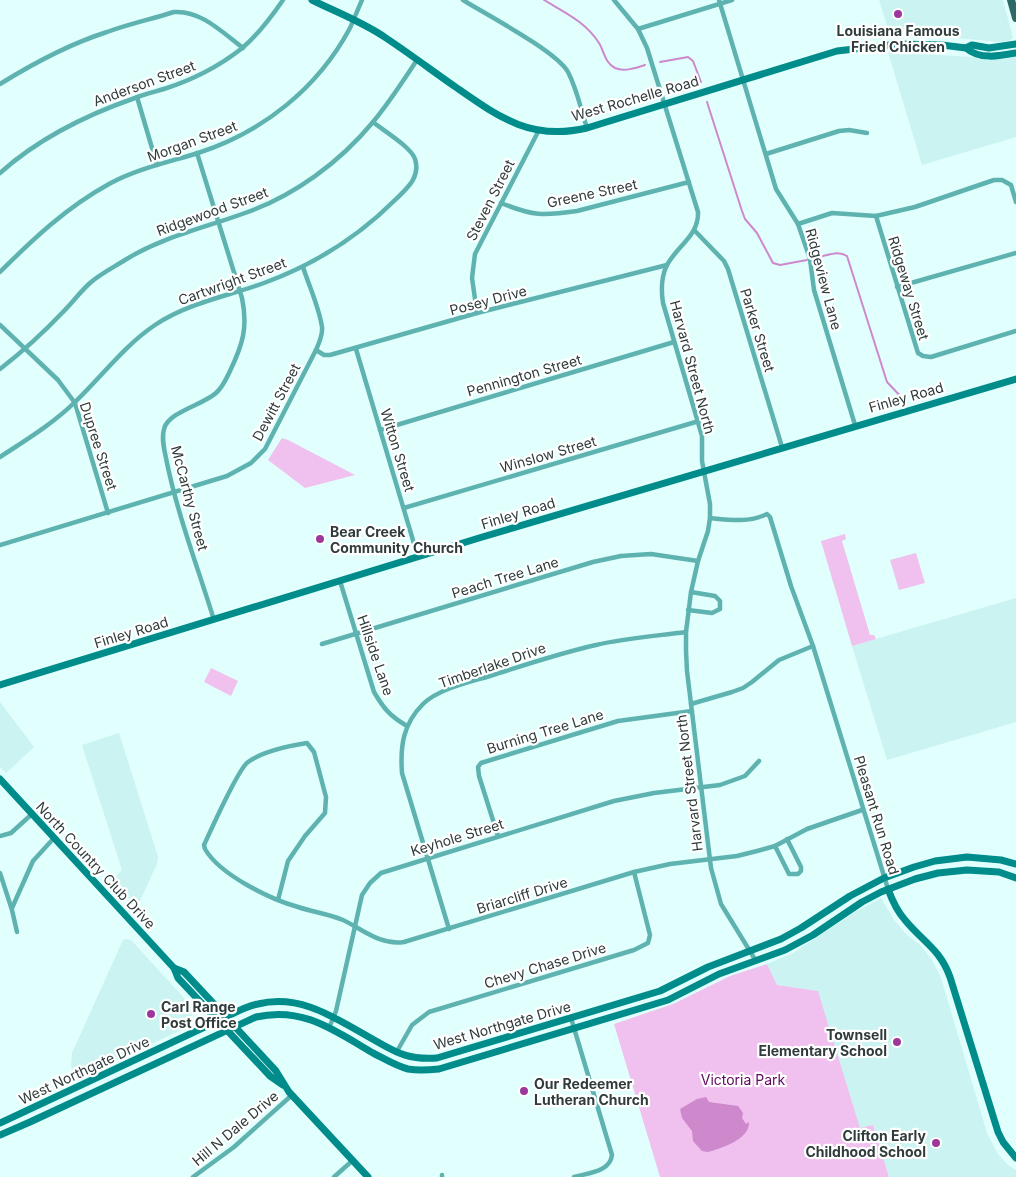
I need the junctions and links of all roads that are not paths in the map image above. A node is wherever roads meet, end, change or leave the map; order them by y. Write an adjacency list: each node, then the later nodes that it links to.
1 (283, 0): 13 (street, Anderson Street)
2 (312, 0): 10 (street, West Rochelle Road)
3 (362, 0): 10 (street, Morgan Street)
4 (463, 0): 22 (street)
5 (614, 0): 11 (street)
6 (732, 0): 8 (street)
7 (1011, 0): 9 (main road)
8 (720, 2): 11 (street); 17 (street, Ridgeview Lane)
9 (1016, 18)
10 (353, 19): 16 (street, West Rochelle Road); 25 (street, Morgan Street)
11 (638, 29): 20 (street)
12 (1016, 44): 14 (street, West Rochelle Road)
13 (243, 48): 18 (street); 19 (street, Anderson Street)
14 (966, 48): 15 (street, West Rochelle Road); 17 (street, West Rochelle Road)
15 (1016, 53)
16 (417, 60): 21 (street, Ridgewood Street); 23 (street, West Rochelle Road)
17 (743, 79): 20 (street, West Rochelle Road); 26 (street, Ridgeview Lane)
18 (0, 84)
19 (137, 97): 27 (street); 28 (street, Anderson Street)
20 (665, 103): 22 (street, West Rochelle Road); 29 (street)
21 (373, 122): 33 (street, Ridgewood Street); 38 (street, Cartwright Street)
22 (586, 128): 23 (street, West Rochelle Road)
23 (539, 130): 30 (street, Steven Street)
24 (867, 134): 26 (street)
25 (198, 153): 27 (street, Morgan Street); 33 (street, McCarthy Street)
26 (766, 154): 34 (street, Ridgeview Lane)
27 (157, 165): 39 (street, Morgan Street)
28 (0, 173)
29 (689, 182): 30 (street, Greene Street); 35 (street)
30 (502, 202): 42 (street, Steven Street)
31 (1016, 202): 32 (street)
32 (876, 216): 34 (street); 40 (street, Ridgeway Street)
33 (219, 222): 41 (street, McCarthy Street); 47 (street, Ridgewood Street)
34 (798, 224): 53 (street, Ridgeview Lane)
35 (695, 231): 37 (street, Harvard Street North); 55 (street, Parker Street)
36 (1016, 253): 40 (street)
37 (667, 265): 42 (street, Posey Drive); 45 (street, Harvard Street North)
38 (303, 267): 41 (street, Cartwright Street); 48 (street, Dewitt Street)
39 (0, 272)
40 (897, 287): 44 (street, Ridgeway Street)
41 (240, 291): 51 (street, Cartwright Street); 58 (street, McCarthy Street)
42 (477, 313): 46 (street, Posey Drive)
43 (0, 325): 47 (street, Dupree Street)
44 (1016, 331)
45 (674, 342): 52 (street, Harvard Street North); 54 (street, Pennington Street)
46 (356, 349): 48 (street, Posey Drive); 54 (street, Witton Street)
47 (25, 350): 49 (street, Ridgewood Street); 51 (street, Dupree Street)
48 (316, 350): 58 (street, Dewitt Street)
49 (0, 369)
50 (1016, 379): 53 (street, Finley Road)
51 (75, 403): 56 (street, Cartwright Street); 60 (street, Dupree Street)
52 (698, 421): 57 (street, Harvard Street North); 59 (street, Winslow Street)
53 (856, 425): 55 (street, Finley Road)
54 (380, 430): 59 (street, Witton Street)
55 (782, 447): 57 (street, Finley Road)
56 (0, 457)
57 (704, 471): 61 (street, Harvard Street North); 63 (street, Finley Road)
58 (173, 492): 60 (street, Dewitt Street); 68 (street, McCarthy Street)
59 (404, 508): 63 (street, Witton Street)
60 (108, 513): 62 (street, Dewitt Street)
61 (710, 518): 64 (street, Harvard Street North); 72 (street, Pleasant Run Road)
62 (0, 545)
63 (418, 557): 65 (street, Finley Road)
64 (698, 561): 66 (street, Harvard Street North); 70 (street, Peach Tree Lane)
65 (340, 581): 68 (street, Finley Road); 70 (street, Hillside Lane)
66 (691, 592): 67 (street, Harvard Street North); 67 (street)
67 (688, 610): 69 (street, Harvard Street North)
68 (214, 620): 73 (street, Finley Road)
69 (686, 632): 74 (street, Harvard Street North); 76 (street, Timberlake Drive)
70 (356, 634): 71 (street, Peach Tree Lane); 76 (street, Hillside Lane)
71 (322, 644)
72 (813, 646): 74 (street); 80 (street, Pleasant Run Road)
73 (0, 685)
74 (691, 704): 75 (street, Harvard Street North)
75 (692, 711): 79 (street, Harvard Street North); 83 (street, Burning Tree Lane)
76 (407, 726): 88 (street, Timberlake Drive)
77 (760, 761): 79 (street, Keyhole Street)
78 (0, 779): 81 (street, North Country Club Drive)
79 (701, 788): 83 (street, Keyhole Street); 89 (street, Harvard Street North)
80 (862, 810): 85 (street, Briarcliff Drive); 94 (street, Pleasant Run Road)
81 (32, 814): 82 (street); 84 (street, North Country Club Drive)
82 (0, 836)
83 (498, 836): 88 (street, Keyhole Street)
84 (54, 838): 98 (street); 104 (street, North Country Club Drive)
85 (787, 839): 86 (street, Briarcliff Drive); 86 (street)
86 (775, 846): 89 (street, Briarcliff Drive)
87 (967, 857): 90 (street, West Northgate Drive); 91 (street); 94 (street, West Northgate Drive)
88 (428, 858): 99 (street, Keyhole Street); 100 (street, Timberlake Drive)
89 (710, 860): 92 (street, Briarcliff Drive); 102 (street, Harvard Street North)
90 (1016, 864)
91 (967, 870): 95 (street, West Northgate Drive); 96 (street, West Northgate Drive)
92 (634, 872): 100 (street, Briarcliff Drive); 114 (street, Chevy Chase Drive)
93 (0, 873): 98 (street)
94 (884, 878): 96 (street, Pleasant Run Road); 102 (street, West Northgate Drive)
95 (1016, 878)
96 (888, 890): 103 (street, West Northgate Drive); 122 (street, Pleasant Run Road)
97 (278, 900): 97 (street, Briarcliff Drive); 99 (street, Briarcliff Drive)
98 (12, 908): 101 (street)
99 (355, 927): 100 (street, Briarcliff Drive); 106 (street, Keyhole Street)
100 (449, 928)
101 (17, 932)
102 (751, 952): 103 (street, Harvard Street North); 107 (street, West Northgate Drive)
103 (756, 962): 111 (street, West Northgate Drive)
104 (174, 968): 105 (street, North Country Club Drive); 108 (street, North Country Club Drive)
105 (226, 1016): 106 (street, West Northgate Drive); 108 (street, West Northgate Drive); 109 (street, North Country Club Drive)
106 (334, 1018): 110 (street, Keyhole Street); 114 (street, West Northgate Drive)
107 (571, 1018): 111 (street); 113 (street, West Northgate Drive)
108 (217, 1021): 112 (street, North Country Club Drive); 116 (street, West Northgate Drive)
109 (234, 1026): 110 (street, West Northgate Drive); 112 (street, West Northgate Drive); 117 (street, North Country Club Drive)
110 (329, 1028): 115 (street, West Northgate Drive)
111 (574, 1028): 115 (street, West Northgate Drive); 127 (street)
112 (225, 1030): 117 (street, North Country Club Drive); 118 (street, West Northgate Drive)
113 (460, 1052): 114 (street, West Northgate Drive); 115 (street)
114 (396, 1053)
115 (464, 1063)
116 (90, 1082): 118 (street); 120 (street, West Northgate Drive)
117 (285, 1087): 119 (street, North Country Club Drive)
118 (94, 1092): 121 (street, West Northgate Drive)
119 (292, 1095): 123 (street, North Country Club Drive); 124 (street, Hill N Dale Drive)
120 (0, 1123)
121 (0, 1135)
122 (1016, 1158)
123 (352, 1161): 125 (street); 126 (street, North Country Club Drive)
124 (193, 1177)
125 (334, 1177)
126 (368, 1177)
127 (574, 1177)

